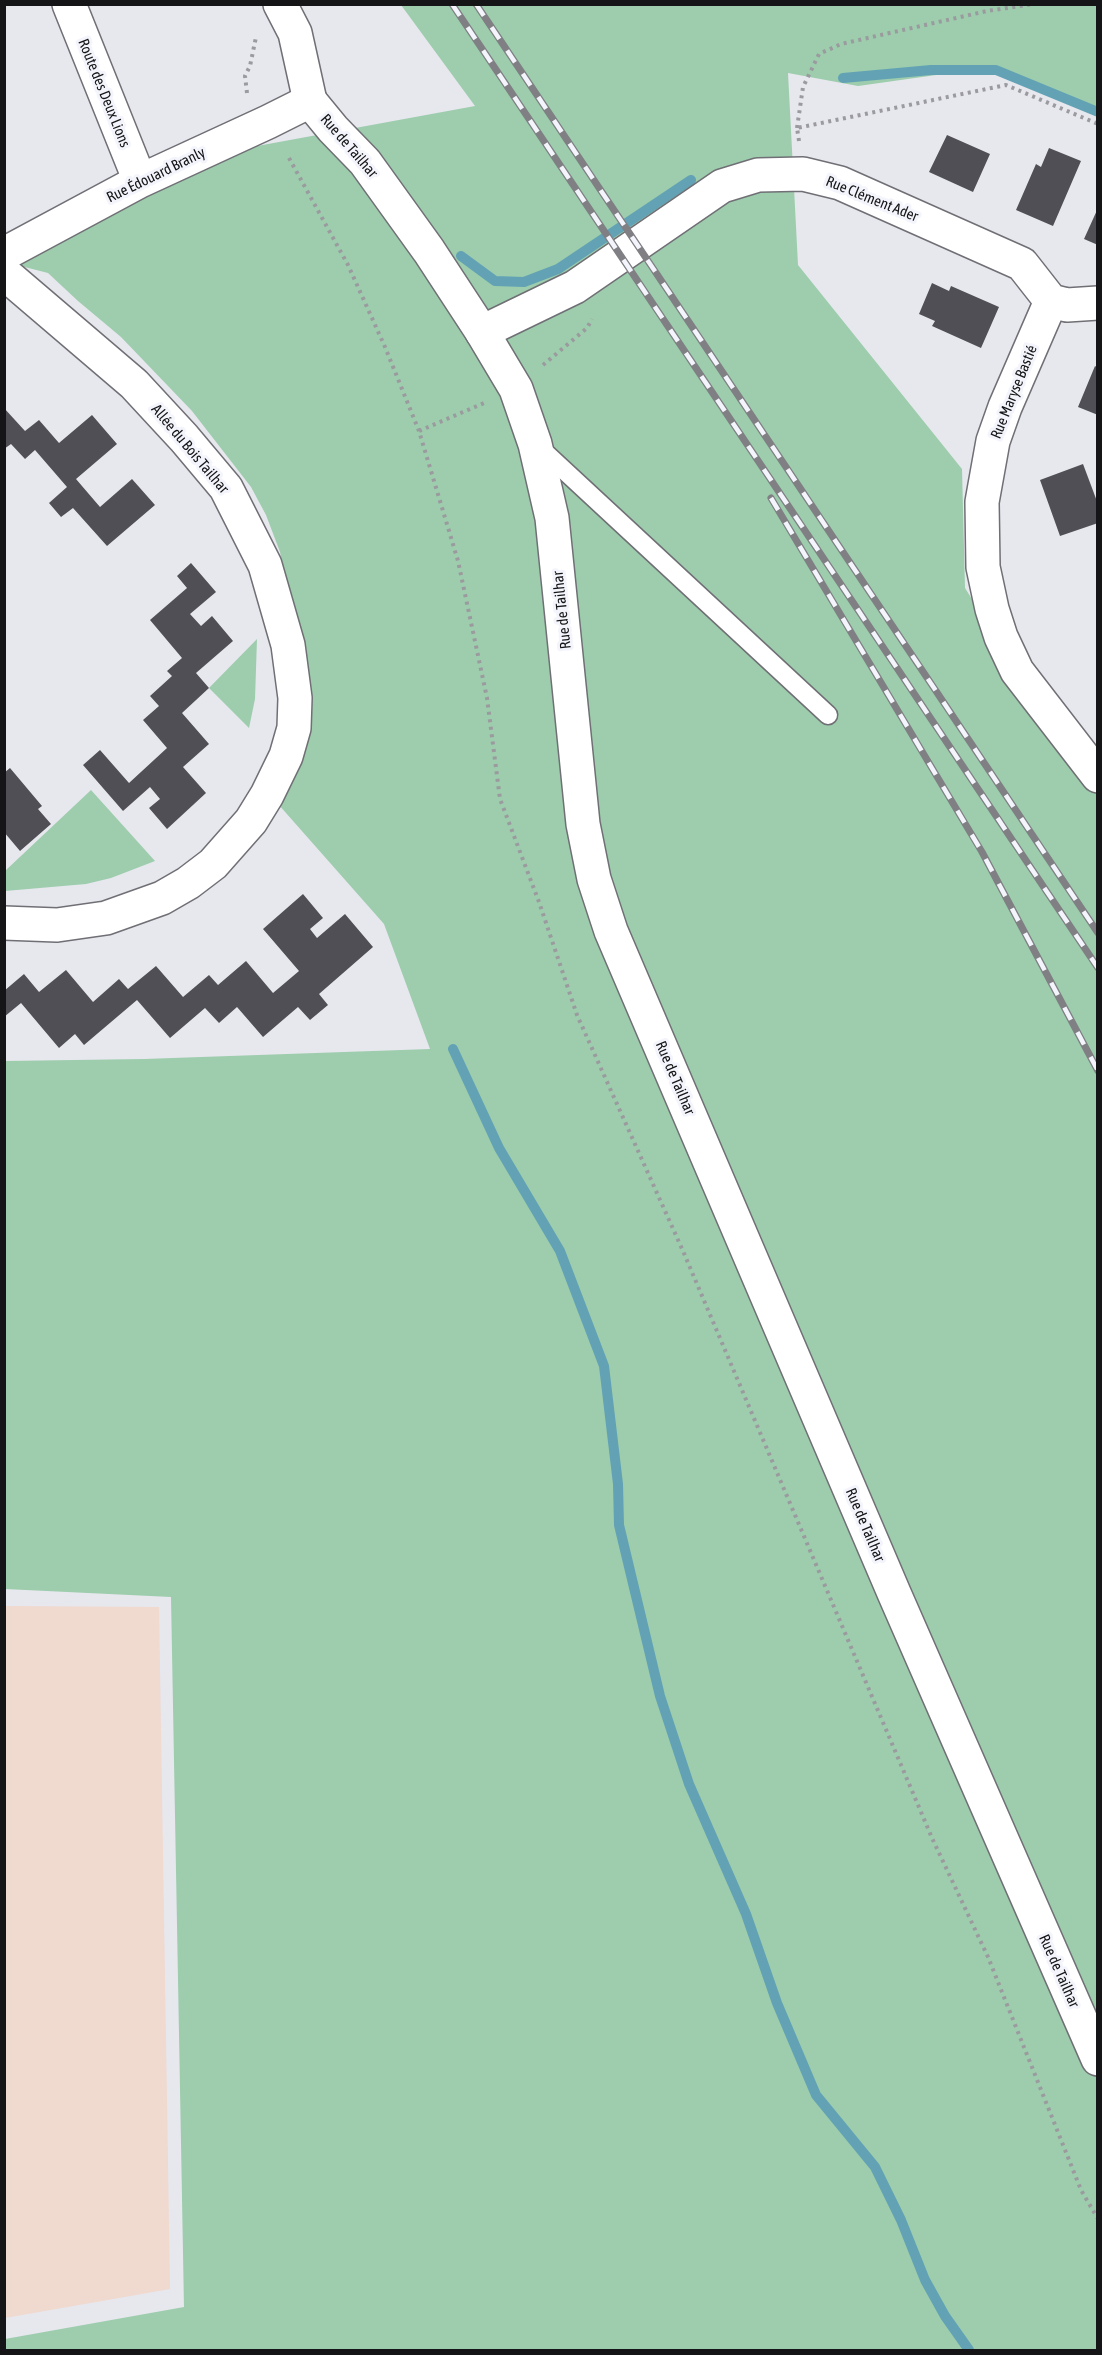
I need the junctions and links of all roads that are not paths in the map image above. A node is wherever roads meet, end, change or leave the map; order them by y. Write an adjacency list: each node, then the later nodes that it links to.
1 (69, 4): 4 (street, Route des Deux Lions)
2 (280, 4): 3 (street)
3 (310, 101): 4 (street, Rue Édouard Branly); 9 (street, Rue de Tailhar)
4 (140, 181): 5 (street, Rue Édouard Branly)
5 (4, 254)
6 (4, 273): 13 (street, Allée du Bois Tailhar)
7 (1051, 301): 8 (street); 9 (street, Rue Clément Ader); 12 (street, Rue Maryse Bastié)
8 (1098, 303)
9 (482, 332): 10 (street, Rue de Tailhar)
10 (535, 444): 11 (lane); 14 (street, Rue de Tailhar)
11 (828, 715)
12 (1098, 776)
13 (4, 923)
14 (1098, 2058)

